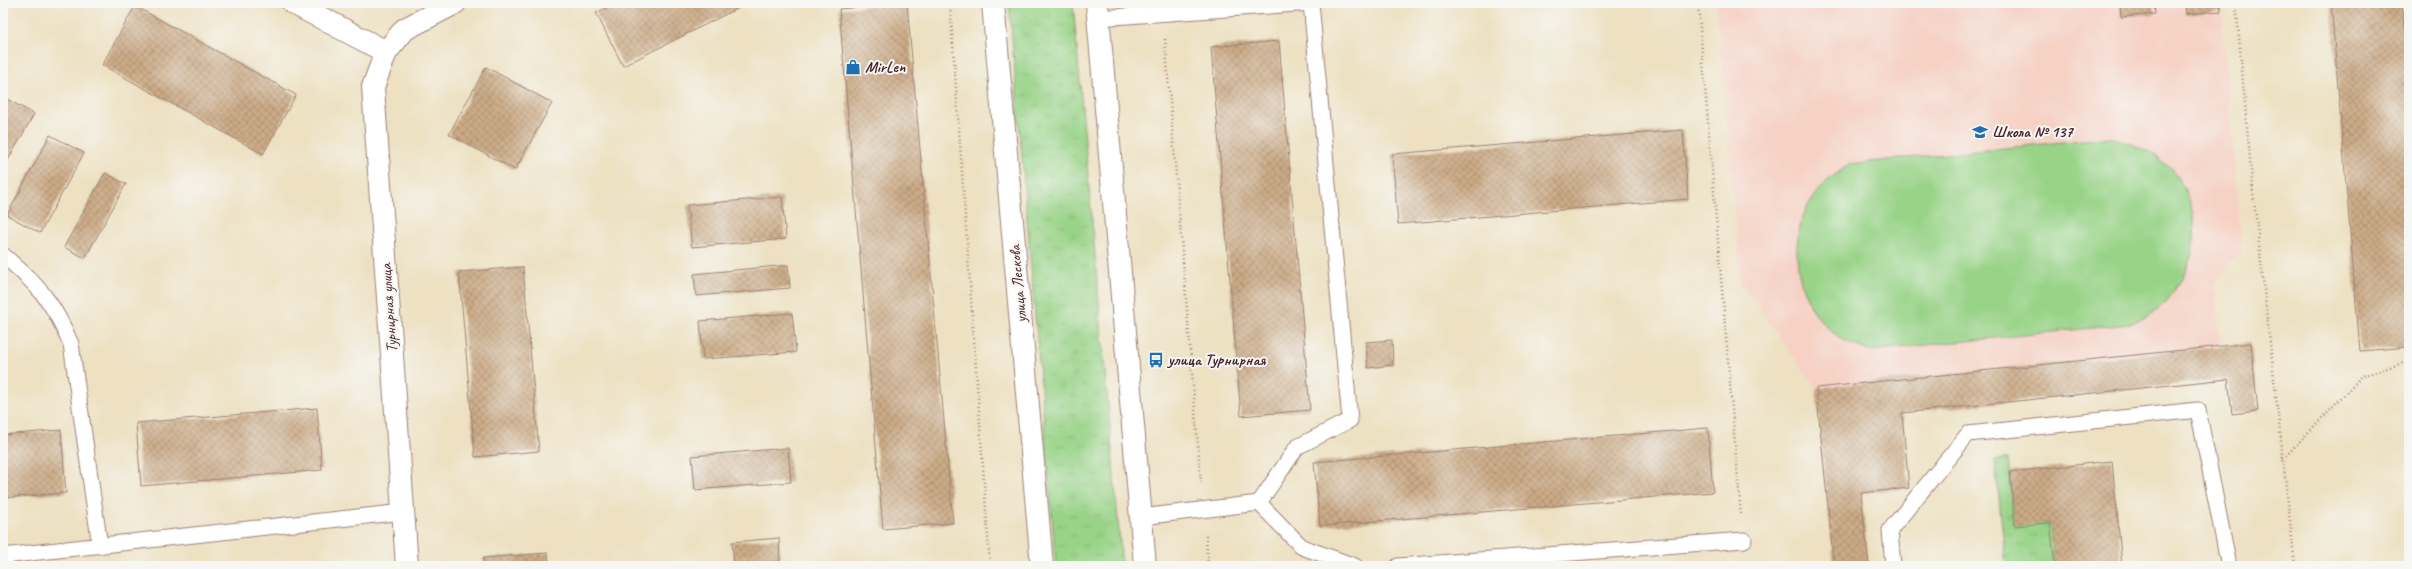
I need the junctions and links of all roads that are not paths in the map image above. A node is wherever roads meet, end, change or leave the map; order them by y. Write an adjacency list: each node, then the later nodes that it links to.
1 (293, 3): 6 (main road)
2 (455, 3): 6 (main road, Турнирная улица)
3 (994, 3): 15 (main road, улица Лескова)
4 (1311, 3): 5 (lane); 8 (lane)
5 (1098, 10): 10 (main road)
6 (386, 52): 9 (main road, Турнирная улица)
7 (3, 255): 12 (lane)
8 (1259, 503): 10 (lane); 17 (lane)
9 (403, 512): 12 (lane); 14 (main road, Турнирная улица)
10 (1141, 517): 16 (main road)
11 (1744, 540): 18 (lane)
12 (100, 546): 13 (lane)
13 (3, 556)
14 (407, 566)
15 (1042, 566)
16 (1145, 566)
17 (1355, 566)
18 (1398, 566)
19 (1893, 566): 20 (lane)
20 (2229, 566)

